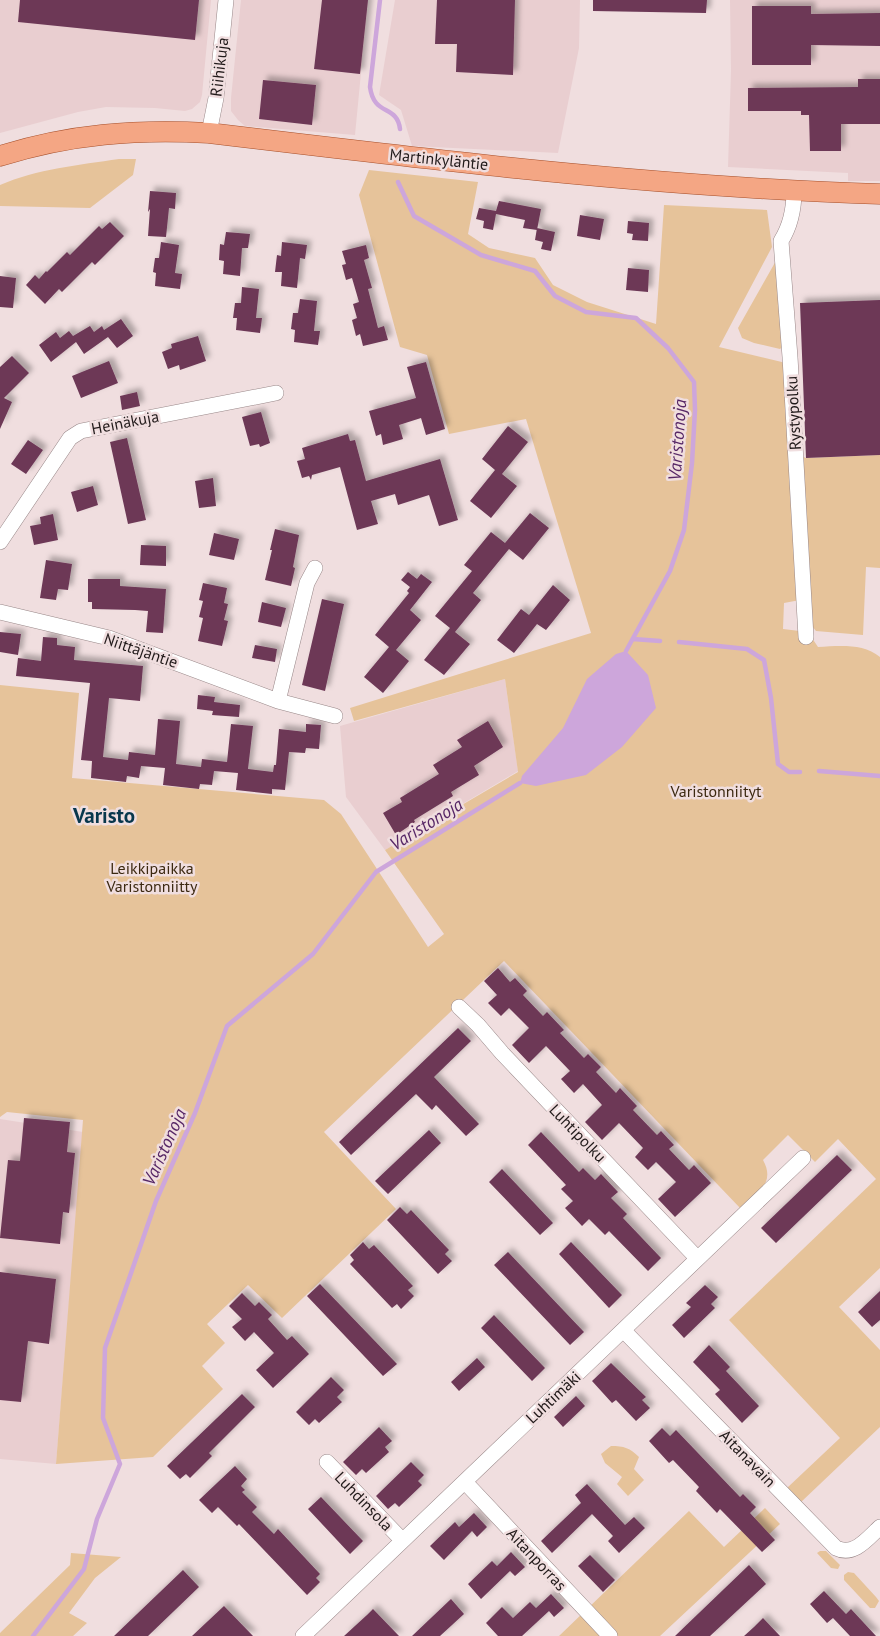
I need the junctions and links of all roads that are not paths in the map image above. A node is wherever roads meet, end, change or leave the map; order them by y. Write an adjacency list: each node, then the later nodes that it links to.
1 (226, 0): 2 (street, Riihikuja)
2 (209, 133): 3 (main road, Martinkyläntie); 4 (main road, Martinkyläntie)
3 (0, 156)
4 (794, 191): 5 (main road, Martinkyläntie); 10 (street, Rystypolku)
5 (880, 194)
6 (276, 392): 7 (street, Heinäkuja)
7 (0, 542)
8 (315, 568): 11 (street)
9 (0, 612): 11 (street, Niittäjäntie)
10 (806, 638)
11 (278, 701): 12 (street, Niittäjäntie)
12 (335, 716)
13 (459, 1007): 15 (street, Luhtipolku)
14 (803, 1158): 15 (street, Luhtimäki)
15 (697, 1258): 16 (street, Luhtimäki)
16 (623, 1330): 18 (street, Luhtimäki); 19 (street, Aitanavain)
17 (327, 1462): 20 (street, Luhdinsola)
18 (465, 1482): 20 (street, Luhtimäki); 22 (street, Aitanporras)
19 (880, 1527)
20 (402, 1540): 21 (street, Luhtimäki)
21 (303, 1636)
22 (610, 1636)

